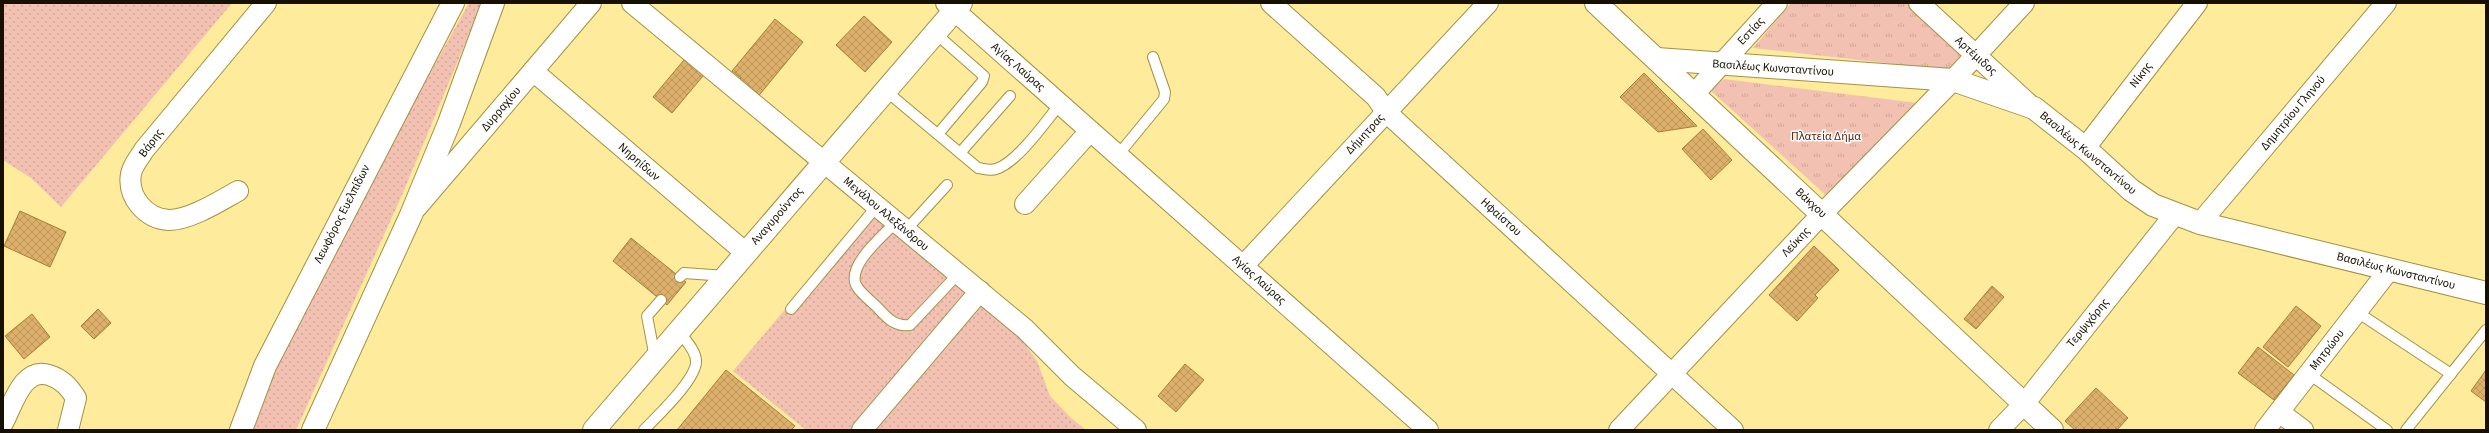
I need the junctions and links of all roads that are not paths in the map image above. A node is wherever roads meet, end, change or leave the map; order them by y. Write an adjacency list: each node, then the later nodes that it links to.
1 (266, 3): 35 (street, Βάρης)
2 (453, 3): 65 (main road, Λεωφόρος Ευελπίδων)
3 (493, 3): 40 (main road)
4 (591, 3): 20 (street, Δυρραχίου)
5 (632, 3): 33 (street, Μεγάλου Αλεξάνδρου)
6 (1271, 3): 27 (street, Ηφαίστου)
7 (1488, 3): 27 (street, Δήμητρας)
8 (1596, 3): 18 (main road, Βάκχου)
9 (1777, 3): 19 (street, Εστίας)
10 (1919, 3): 16 (street, Αρτέμιδος)
11 (2024, 3): 16 (street, Λεύκης)
12 (2197, 3): 30 (street, Νίκης)
13 (2386, 3): 41 (street, Δημητρίου Γληνού)
14 (954, 6): 15 (main road, Αναγυρούντος); 25 (street, Αγίας Λαύρας)
15 (936, 32): 22 (main road, Αναγυρούντος); 29 (lane)
16 (1975, 56): 21 (street, Λεύκης); 26 (street, Αρτέμιδος)
17 (1153, 57): 32 (lane)
18 (1657, 59): 19 (main road, Βασιλέως Κωνσταντίνου); 23 (main road, Βάκχου)
19 (1721, 64): 21 (main road, Βασιλέως Κωνσταντίνου); 23 (street, Εστίας)
20 (533, 71): 40 (street, Δυρραχίου); 43 (street, Νηρηίδων)
21 (1953, 80): 26 (main road, Βασιλέως Κωνσταντίνου); 38 (street, Λεύκης)
22 (886, 91): 29 (lane); 33 (main road, Αναγυρούντος)
23 (1694, 94): 38 (main road, Βάκχου)
24 (1010, 96): 31 (lane)
25 (1060, 104): 28 (street, Αγίας Λαύρας); 31 (lane)
26 (2034, 108): 30 (main road, Βασιλέως Κωνσταντίνου)
27 (1386, 112): 44 (street, Δήμητρας); 57 (street, Ηφαίστου)
28 (1090, 131): 32 (street, Αγίας Λαύρας); 36 (street)
29 (938, 134): 31 (lane)
30 (2085, 148): 39 (main road, Βασιλέως Κωνσταντίνου)
31 (960, 153)
32 (1118, 155): 44 (street, Αγίας Λαύρας)
33 (824, 162): 37 (street, Μεγάλου Αλεξάνδρου); 43 (main road, Αναγυρούντος)
34 (946, 185): 42 (lane)
35 (238, 191)
36 (1025, 204)
37 (877, 206): 42 (street, Μεγάλου Αλεξάνδρου); 52 (lane)
38 (1822, 214): 57 (street, Λεύκης); 60 (main road, Βάκχου)
39 (2175, 214): 41 (main road, Βασιλέως Κωνσταντίνου); 60 (street, Τερψιχόρης)
40 (411, 215): 66 (main road)
41 (2200, 223): 45 (main road, Βασιλέως Κωνσταντίνου)
42 (901, 226): 46 (street, Μεγάλου Αλεξάνδρου); 46 (lane)
43 (746, 253): 47 (main road, Αναγυρούντος)
44 (1243, 266): 70 (street, Αγίας Λαύρας)
45 (2389, 270): 50 (main road, Βασιλέως Κωνσταντίνου); 53 (street, Μητρώου)
46 (958, 273): 49 (street, Μεγάλου Αλεξάνδρου)
47 (726, 276): 48 (lane); 55 (main road, Αναγυρούντος)
48 (680, 277)
49 (980, 291): 63 (street, Μεγάλου Αλεξάνδρου); 69 (street)
50 (2486, 293)
51 (661, 300): 56 (lane)
52 (791, 309)
53 (2357, 312): 58 (street, Μητρώου); 59 (lane)
54 (2486, 330): 59 (lane)
55 (678, 331): 56 (main road, Αναγυρούντος); 68 (lane)
56 (655, 359): 67 (main road, Αναγυρούντος)
57 (1672, 374): 71 (street, Λεύκης); 72 (street, Ηφαίστου)
58 (2309, 374): 61 (street, Μητρώου); 77 (lane)
59 (2451, 374): 78 (lane)
60 (2024, 404): 73 (street, Τερψιχόρης); 74 (main road, Βάκχου)
61 (2279, 412): 75 (street, Μητρώου); 76 (street)
62 (3, 423): 64 (street)
63 (1129, 428)
64 (68, 430)
65 (241, 430)
66 (313, 430)
67 (594, 430)
68 (644, 430)
69 (862, 430)
70 (1428, 430)
71 (1619, 430)
72 (1733, 430)
73 (1999, 430)
74 (2052, 430)
75 (2265, 430)
76 (2303, 430)
77 (2387, 430)
78 (2406, 430)

